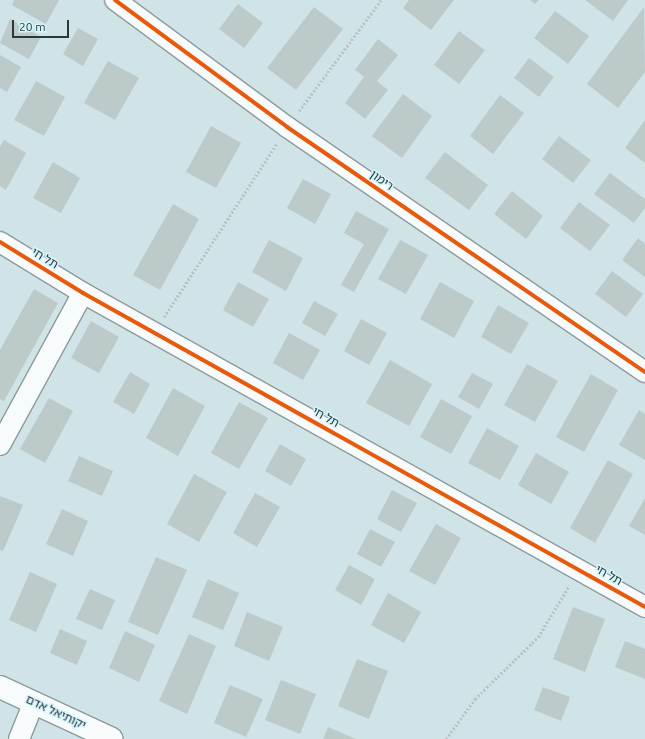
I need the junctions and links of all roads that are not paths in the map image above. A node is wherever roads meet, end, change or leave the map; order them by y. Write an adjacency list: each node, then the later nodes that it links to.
1 (115, 0): 4 (street, רימון)
2 (0, 242): 3 (street, תל חי)
3 (83, 293): 5 (street); 6 (street, תל חי)
4 (644, 369)
5 (0, 445)
6 (645, 607)
7 (0, 687): 8 (street, יקותיאל אדם)
8 (34, 702): 9 (street); 10 (street, יקותיאל אדם)
9 (19, 739)
10 (112, 739)

